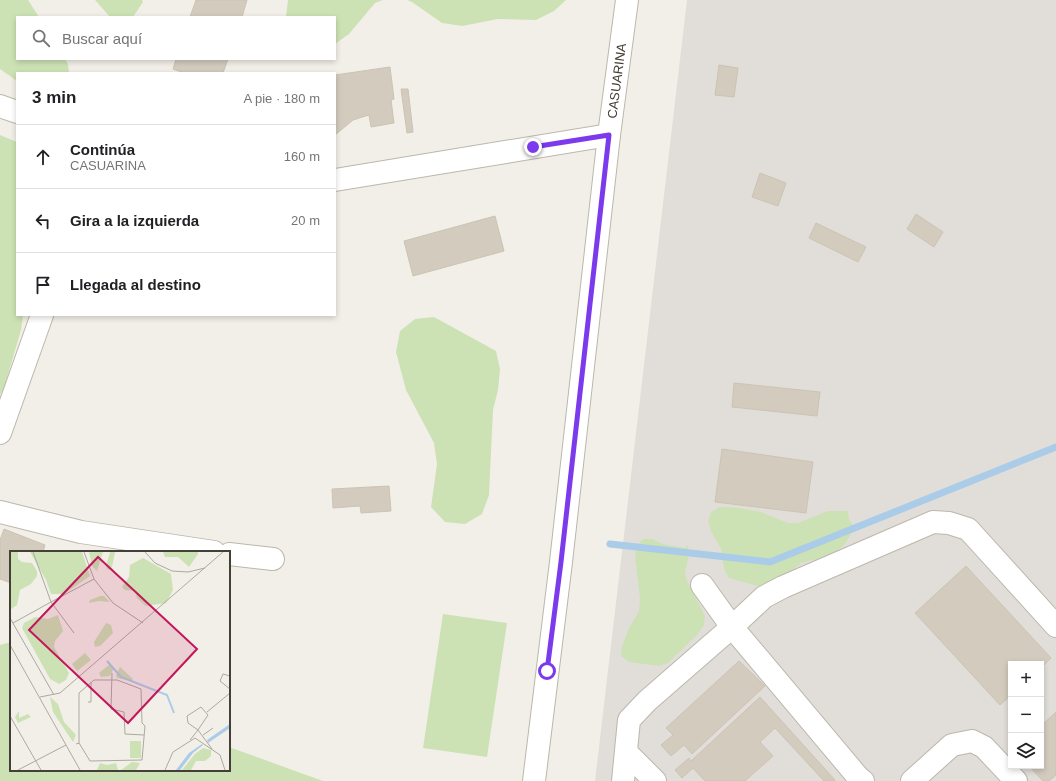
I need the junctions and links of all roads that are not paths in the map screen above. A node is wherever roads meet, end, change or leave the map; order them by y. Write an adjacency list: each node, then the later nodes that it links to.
1 (627, 0): 4 (street, CASUARINA)
2 (0, 106): 3 (street)
3 (16, 112)
4 (609, 135): 5 (street); 16 (street, CASUARINA)
5 (336, 180)
6 (42, 316): 7 (street)
7 (0, 433)
8 (0, 512): 9 (street)
9 (207, 551)
10 (230, 554): 11 (street)
11 (273, 559)
12 (702, 585): 14 (street)
13 (1056, 626): 14 (street)
14 (732, 627): 15 (street); 19 (street)
15 (627, 753): 17 (street); 18 (street)
16 (534, 781)
17 (623, 781)
18 (655, 781)
19 (863, 781)
20 (912, 781): 21 (street)
21 (1016, 781)

